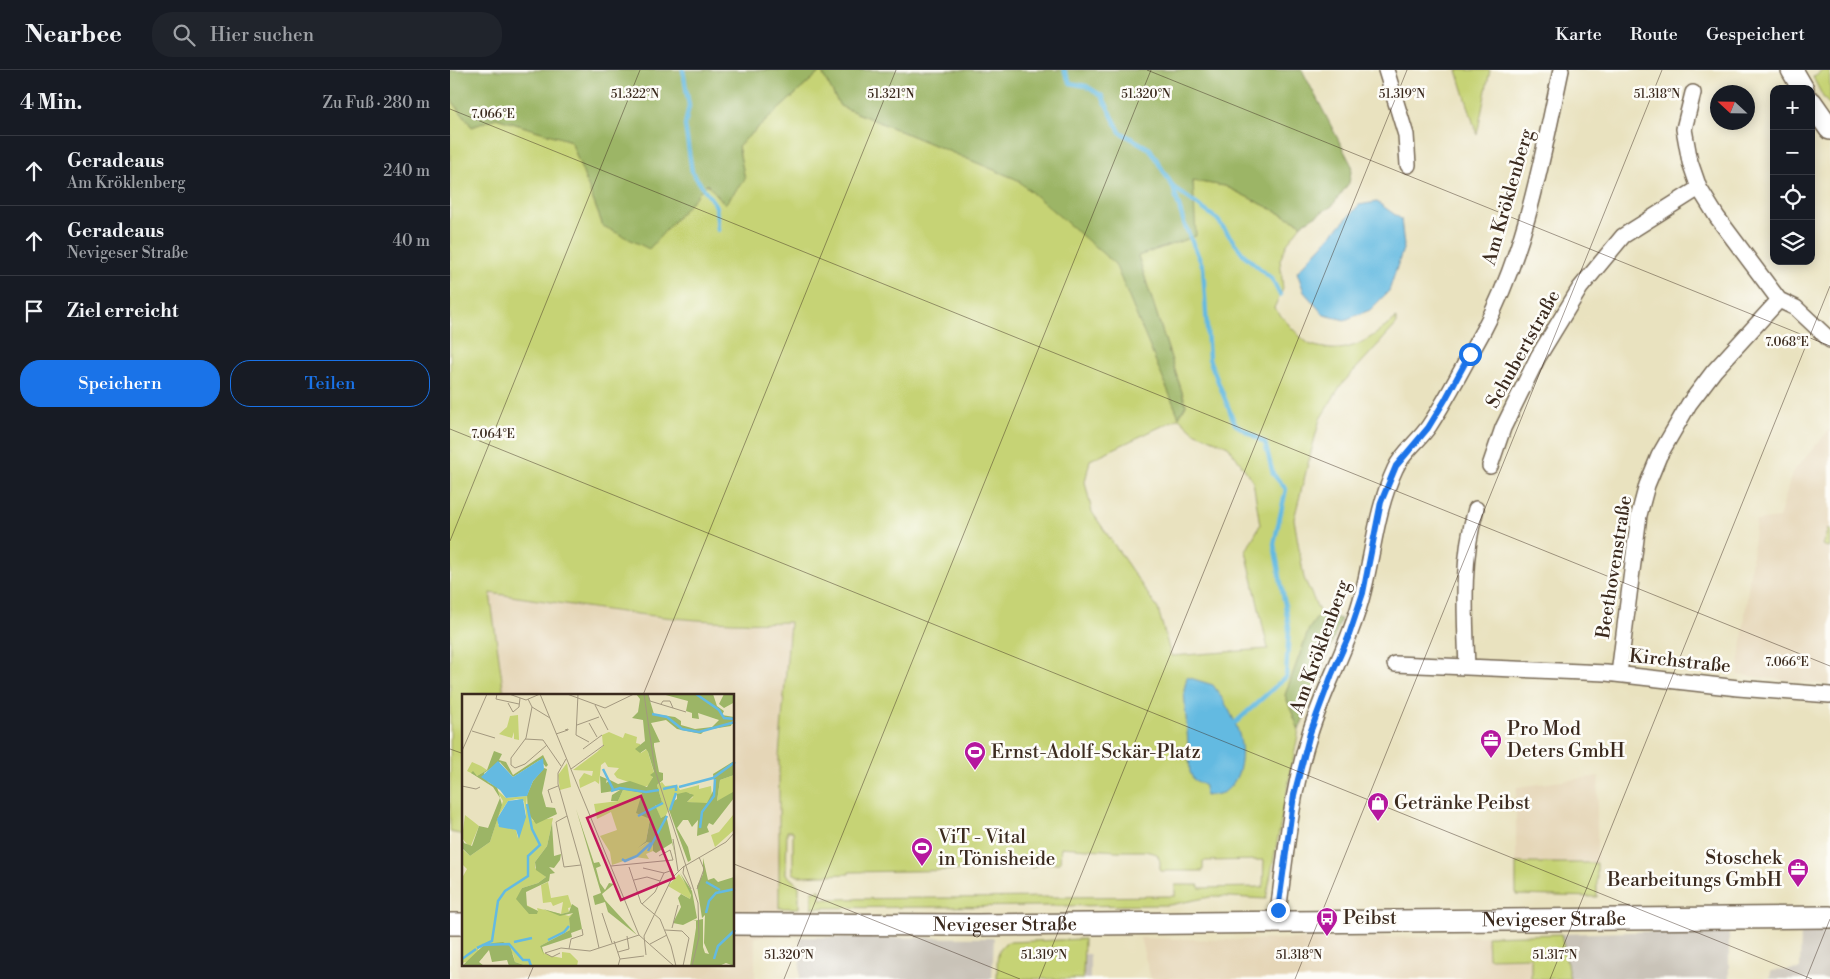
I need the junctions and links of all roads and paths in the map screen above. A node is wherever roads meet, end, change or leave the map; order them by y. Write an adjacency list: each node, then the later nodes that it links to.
1 (1386, 70): 8 (street)
2 (1561, 70): 19 (street, Am Kröklenberg)
3 (1792, 70): 4 (main road)
4 (1801, 85)
5 (1694, 93): 9 (street)
6 (1815, 108): 7 (main road)
7 (1830, 129)
8 (1408, 165)
9 (1699, 188): 10 (street); 12 (street, Schubertstraße)
10 (1779, 300): 11 (street); 16 (street, Beethovenstraße)
11 (1830, 340)
12 (1490, 466)
13 (1476, 509): 15 (street)
14 (1395, 664): 15 (street, Kirchstraße)
15 (1466, 667): 16 (street, Kirchstraße)
16 (1619, 674): 17 (street, Kirchstraße)
17 (1830, 695)
18 (1830, 917): 19 (main road, Nevigeser Straße)
19 (1277, 921): 20 (main road, Nevigeser Straße)
20 (735, 924)

